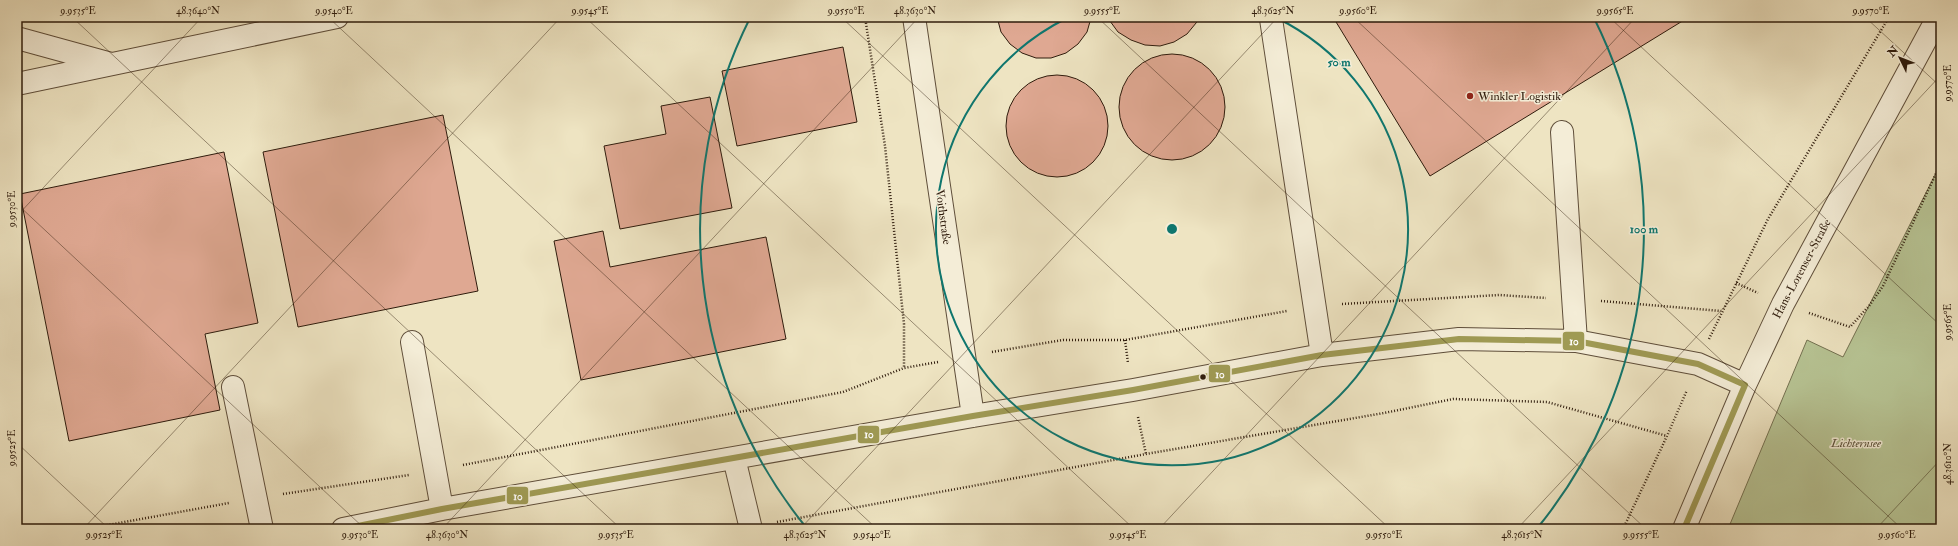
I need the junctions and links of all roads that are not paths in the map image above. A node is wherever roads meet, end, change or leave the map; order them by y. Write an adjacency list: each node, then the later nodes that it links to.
1 (337, 17): 6 (street)
2 (914, 17): 14 (street, Voithstraße)
3 (1938, 17): 12 (street, Hans-Lorenser-Straße)
4 (1271, 19): 11 (street)
5 (17, 38): 6 (street)
6 (112, 64): 7 (street)
7 (17, 84)
8 (1562, 132): 9 (street)
9 (1576, 341): 11 (street); 12 (street)
10 (412, 342): 16 (street)
11 (1322, 355): 14 (street)
12 (1745, 385): 20 (street, Hans-Lorenser-Straße)
13 (233, 388): 18 (street)
14 (973, 416): 15 (street)
15 (734, 458): 16 (street); 17 (street)
16 (442, 509): 19 (street)
17 (751, 528)
18 (262, 529)
19 (343, 529)
20 (1684, 529)

